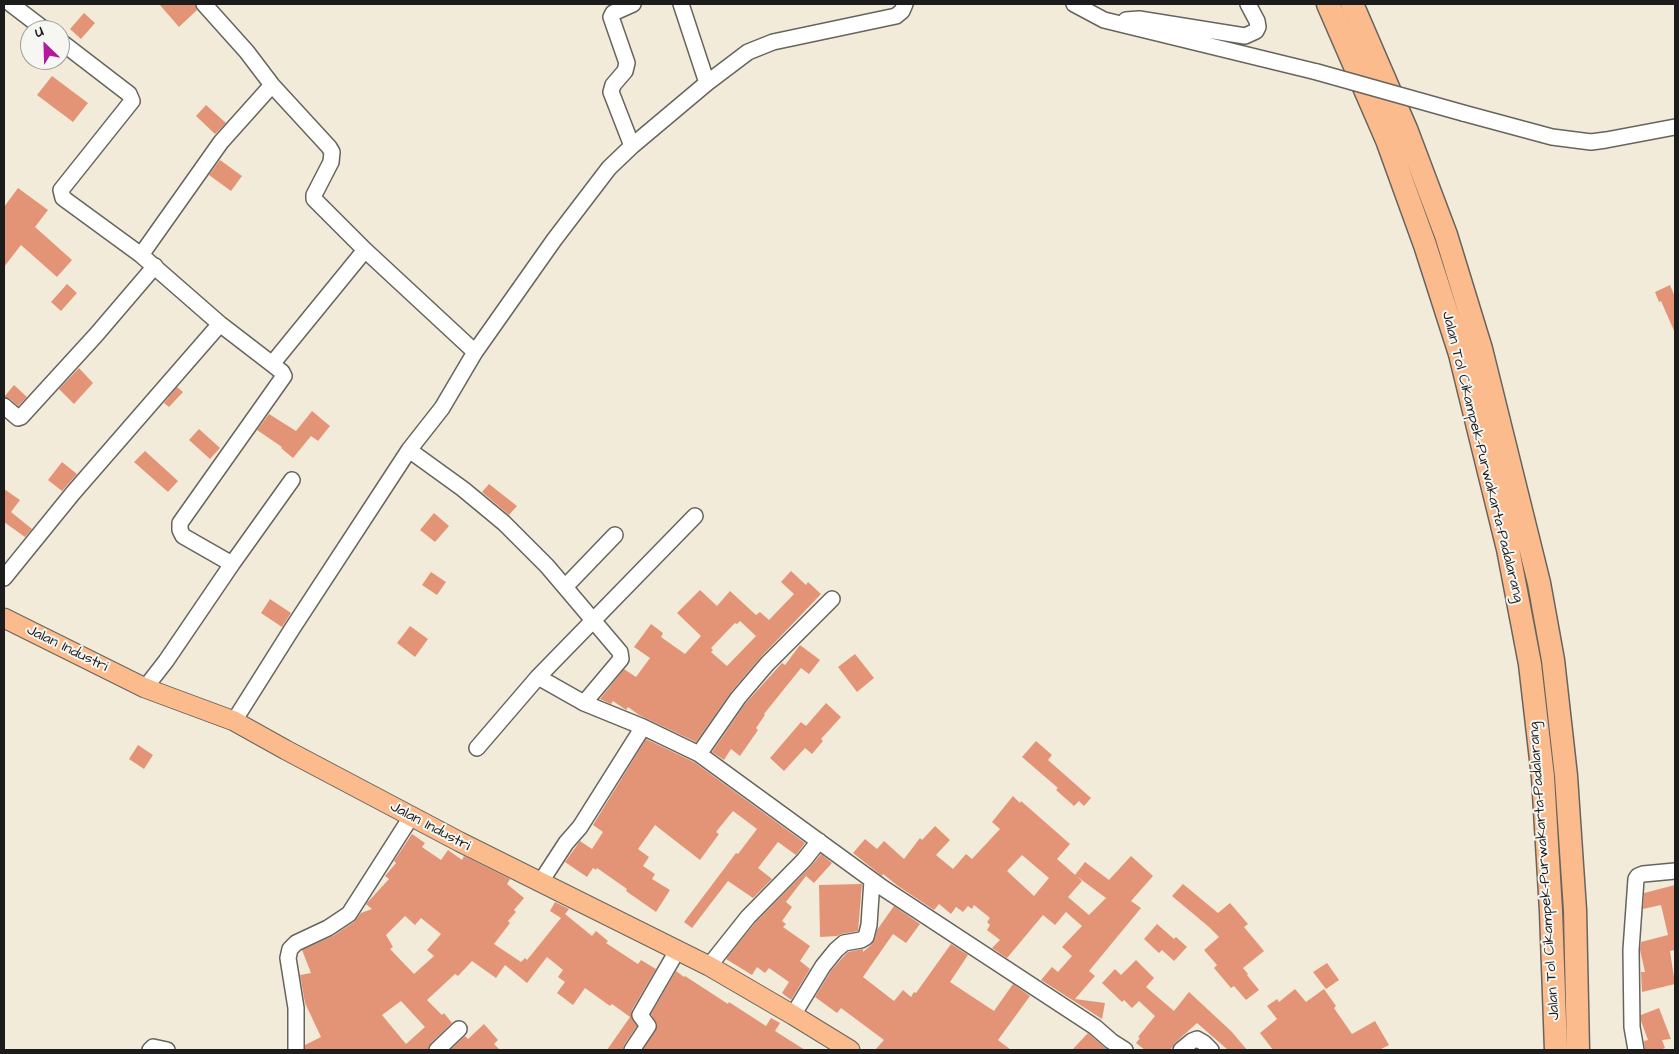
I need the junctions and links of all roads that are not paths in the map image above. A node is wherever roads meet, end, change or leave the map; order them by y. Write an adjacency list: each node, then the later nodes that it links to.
1 (11, 4): 10 (street)
2 (204, 4): 14 (street)
3 (633, 4): 16 (street)
4 (681, 4): 13 (street)
5 (905, 4): 13 (street)
6 (1074, 4): 11 (street)
7 (1248, 4): 11 (street)
8 (1328, 4): 59 (highway, Jalan Tol Cikampek–Purwakarta–Padalarang)
9 (1352, 4): 60 (highway, Jalan Tol Cikampek–Purwakarta–Padalarang)
10 (32, 20)
11 (1104, 20): 15 (street, bridge)
12 (70, 49): 18 (street)
13 (707, 83): 16 (street)
14 (272, 84): 17 (street); 18 (street)
15 (1675, 127)
16 (632, 146): 21 (street)
17 (365, 250): 21 (street); 22 (street)
18 (141, 255): 19 (street)
19 (155, 266): 20 (street); 23 (street)
20 (220, 324): 22 (street); 29 (street)
21 (475, 352): 24 (street)
22 (272, 364): 28 (street)
23 (4, 406)
24 (409, 450): 30 (street); 37 (street)
25 (292, 480): 28 (street)
26 (695, 516): 33 (street)
27 (615, 535): 30 (street)
28 (232, 564): 35 (street)
29 (4, 578)
30 (565, 587): 33 (street)
31 (832, 599): 40 (street)
32 (4, 618): 35 (main road, Jalan Industri)
33 (593, 620): 34 (street); 36 (street)
34 (538, 677): 36 (street); 39 (street)
35 (145, 688): 37 (main road, Jalan Industri)
36 (584, 703): 38 (street)
37 (234, 721): 41 (main road, Jalan Industri)
38 (643, 727): 40 (street); 45 (street)
39 (477, 748)
40 (699, 754): 42 (street)
41 (411, 817): 45 (main road, Jalan Industri); 53 (street)
42 (819, 841): 44 (street); 47 (street)
43 (1675, 871): 61 (street)
44 (872, 880): 48 (street); 57 (street)
45 (540, 883): 46 (main road, Jalan Industri)
46 (677, 951): 47 (main road, Jalan Industri); 55 (street)
47 (709, 966): 48 (main road, Jalan Industri)
48 (793, 1015): 56 (main road, Jalan Industri)
49 (459, 1030): 54 (street)
50 (1190, 1047): 58 (street)
51 (150, 1050): 52 (street)
52 (167, 1050)
53 (296, 1050)
54 (436, 1050)
55 (632, 1050)
56 (850, 1050)
57 (1125, 1050)
58 (1211, 1050)
59 (1556, 1050)
60 (1578, 1050)
61 (1636, 1050)

